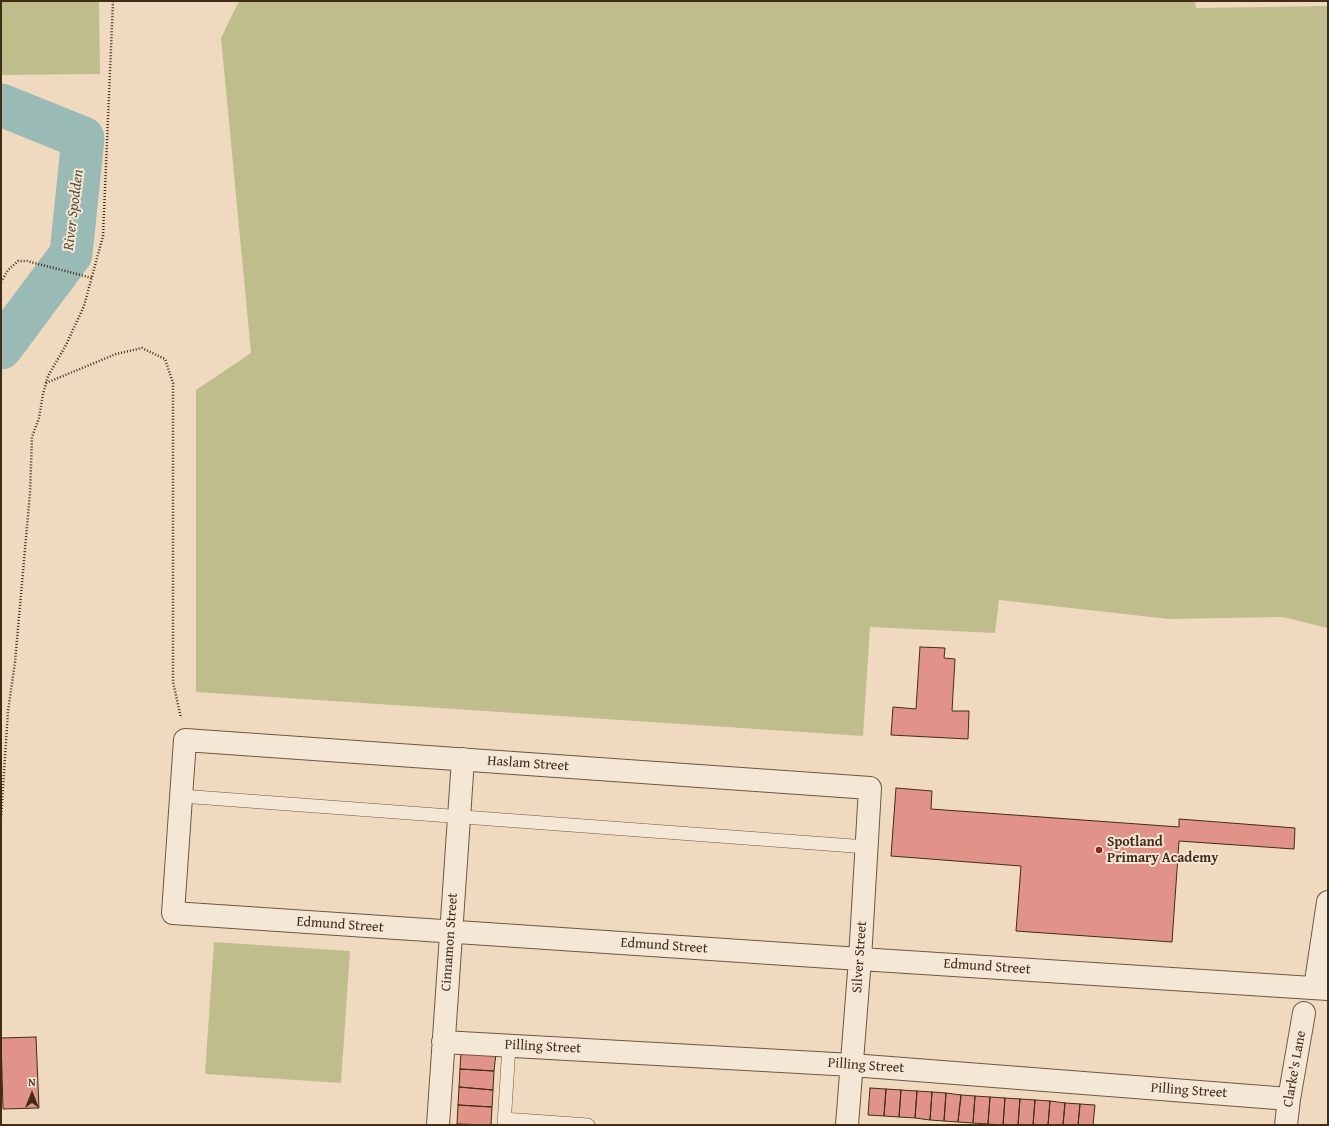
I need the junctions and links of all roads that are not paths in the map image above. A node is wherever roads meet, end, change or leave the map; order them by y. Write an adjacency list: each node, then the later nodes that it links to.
1 (185, 740): 2 (street, Haslam Street); 4 (street, Edmund Street)
2 (463, 759): 3 (street, Haslam Street); 5 (street, Cinnamon Street)
3 (870, 788): 6 (street, Silver Street)
4 (181, 796): 5 (lane); 8 (street, Edmund Street)
5 (459, 816): 6 (lane); 8 (street, Cinnamon Street)
6 (867, 847): 9 (street, Silver Street)
7 (1328, 902): 10 (street)
8 (451, 932): 9 (street, Edmund Street); 12 (street, Cinnamon Street)
9 (860, 959): 10 (street, Edmund Street); 14 (street, Silver Street)
10 (1322, 989)
11 (1304, 1013): 15 (street, Clarke's Lane)
12 (443, 1042): 13 (street, Pilling Street); 17 (street, Cinnamon Street)
13 (509, 1046): 14 (street, Pilling Street); 16 (lane)
14 (852, 1065): 15 (street, Pilling Street); 19 (street, Silver Street)
15 (1289, 1099): 20 (street, Clarke's Lane)
16 (504, 1122): 18 (lane)
17 (438, 1125)
18 (588, 1125)
19 (847, 1125)
20 (1286, 1125)

